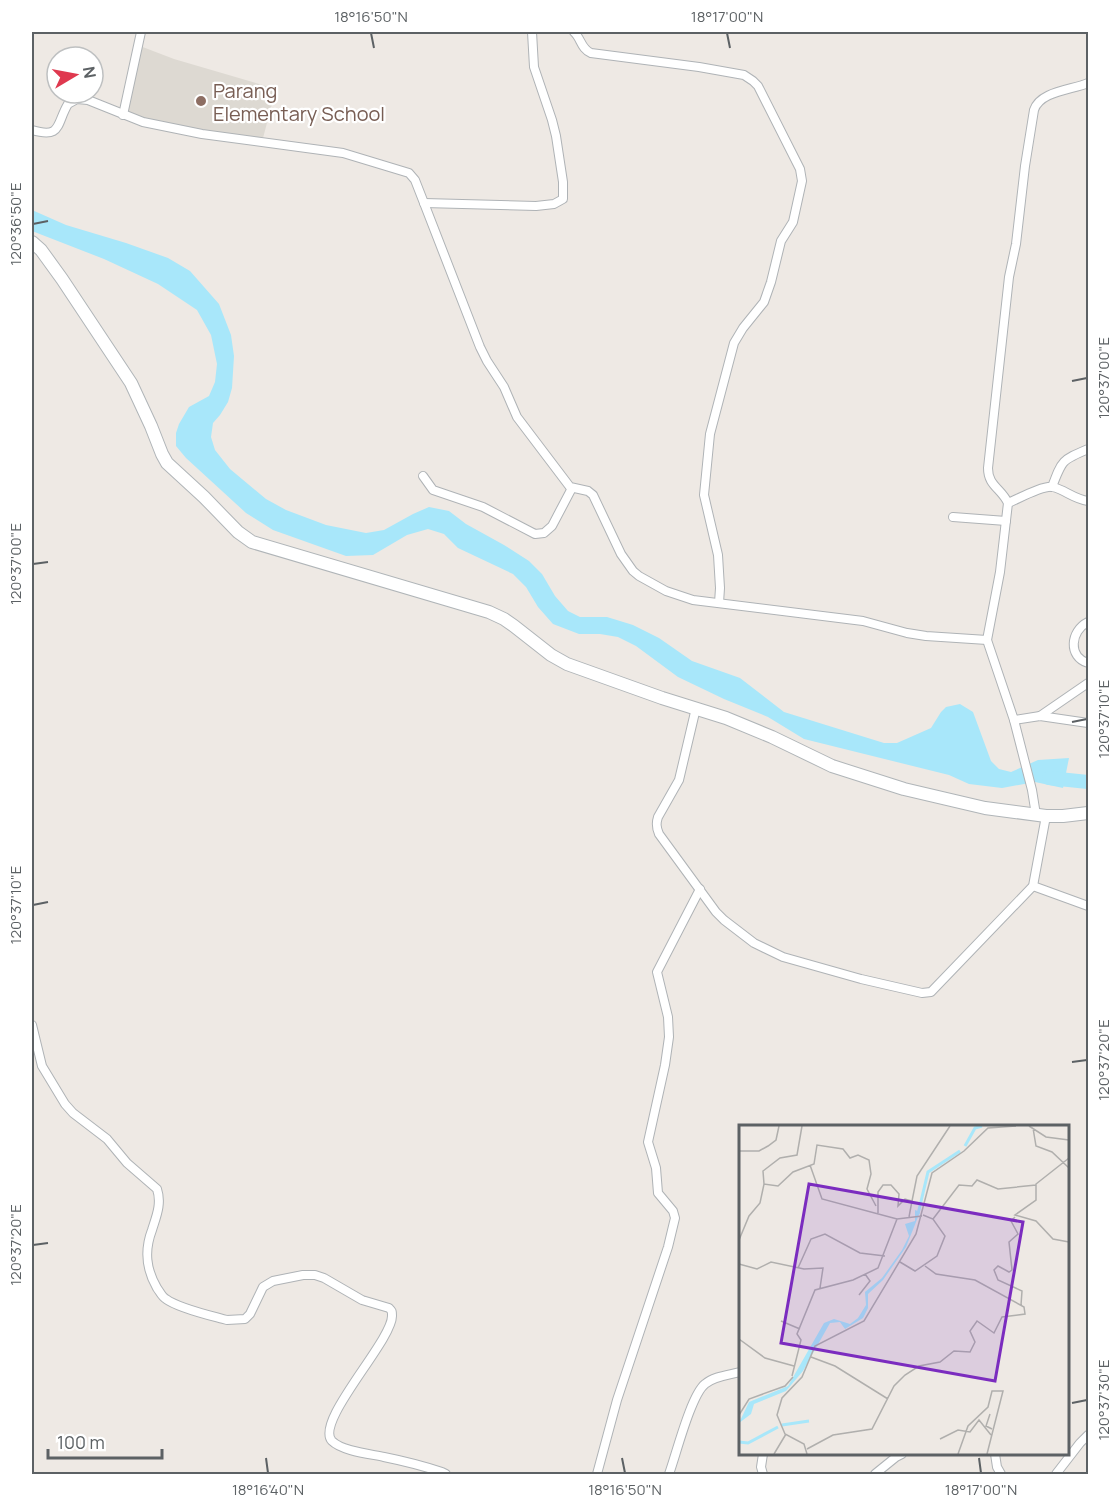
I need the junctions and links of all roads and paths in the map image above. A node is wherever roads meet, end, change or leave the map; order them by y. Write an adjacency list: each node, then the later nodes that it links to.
1 (141, 32): 5 (street)
2 (531, 32): 7 (street)
3 (574, 32): 17 (street)
4 (1089, 83): 14 (street)
5 (123, 115): 6 (street); 7 (street)
6 (32, 130)
7 (424, 203): 12 (street)
8 (32, 242): 22 (main road)
9 (1089, 449): 11 (street)
10 (423, 476): 12 (street)
11 (1052, 487): 13 (street); 14 (street)
12 (572, 488): 17 (street)
13 (1089, 501)
14 (1008, 503): 16 (street)
15 (953, 517): 16 (street)
16 (1006, 521): 19 (street)
17 (718, 603): 19 (street)
18 (1089, 622): 20 (street)
19 (987, 640): 24 (street)
20 (1087, 665)
21 (1089, 683): 23 (street)
22 (696, 708): 27 (main road); 29 (street)
23 (1040, 716): 24 (street); 25 (street)
24 (1014, 720): 27 (street)
25 (1089, 723)
26 (1089, 813): 27 (main road)
27 (1041, 816): 28 (street)
28 (1033, 886): 29 (street); 30 (street)
29 (699, 889): 38 (street)
30 (1089, 906)
31 (32, 1025): 37 (street)
32 (739, 1373): 39 (street)
33 (1089, 1435): 43 (street)
34 (763, 1455): 40 (street)
35 (900, 1455): 41 (street)
36 (995, 1455): 42 (street)
37 (446, 1474)
38 (597, 1474)
39 (669, 1474)
40 (763, 1474)
41 (875, 1474)
42 (1001, 1474)
43 (1056, 1474)

